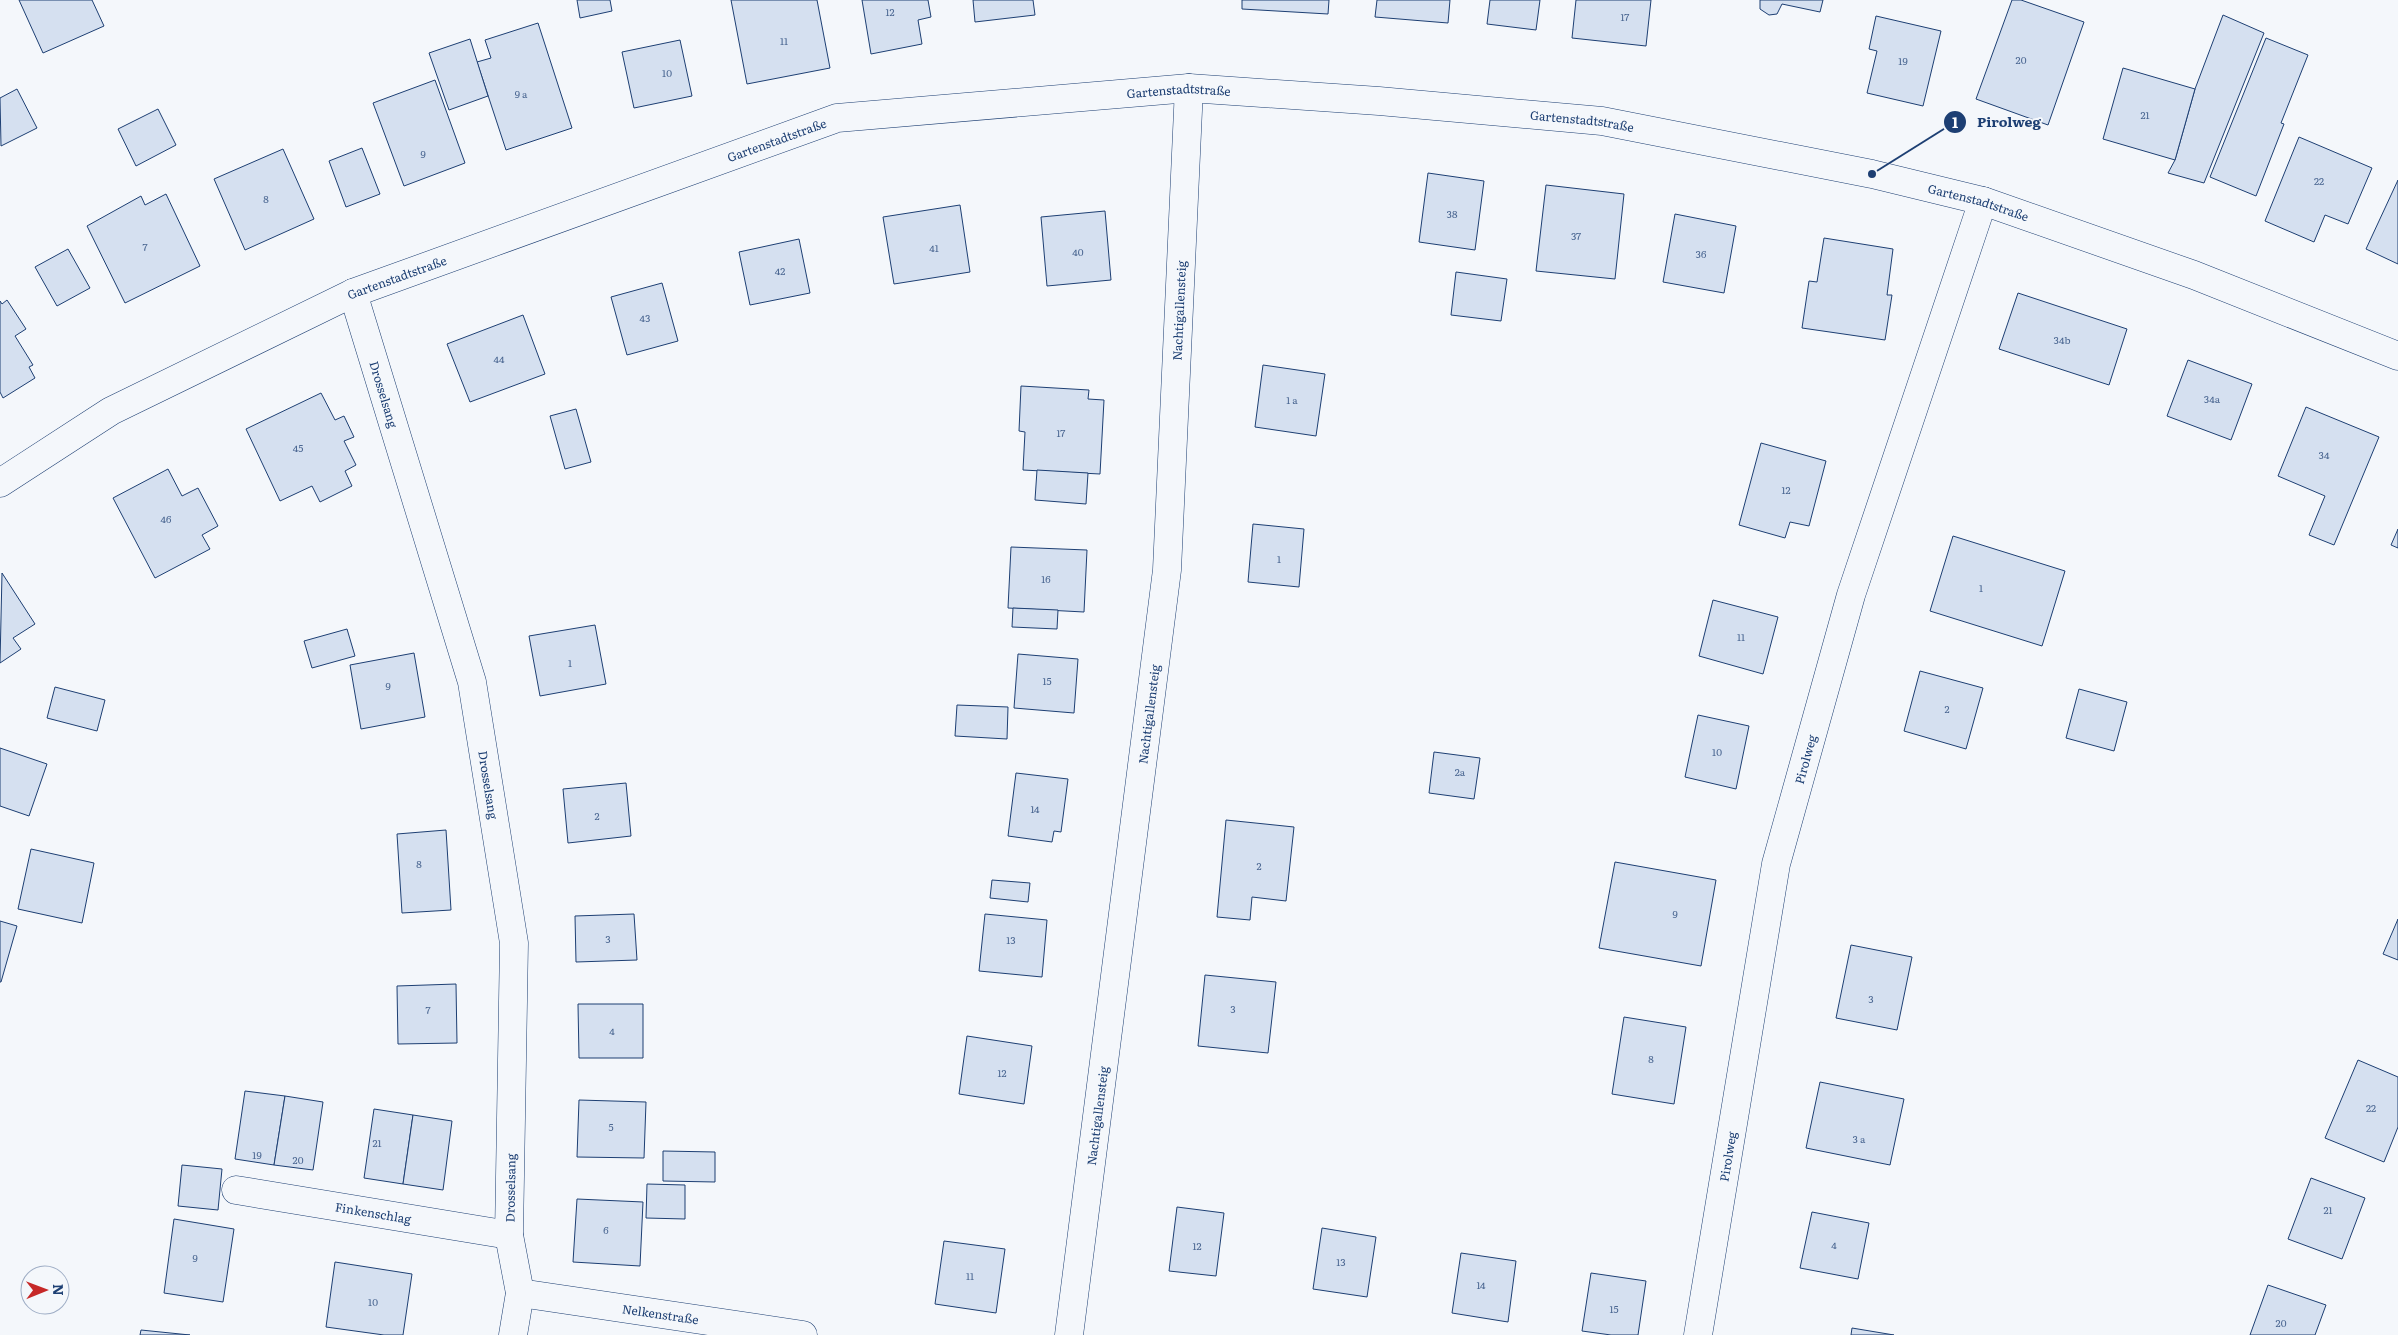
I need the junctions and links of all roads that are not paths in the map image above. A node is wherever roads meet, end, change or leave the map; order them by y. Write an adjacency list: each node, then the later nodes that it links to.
1 (1188, 88): 2 (street, Gartenstadtstraße); 3 (street, Gartenstadtstraße); 9 (street, Nachtigallensteig)
2 (1982, 201): 4 (street, Gartenstadtstraße); 12 (street, Pirolweg)
3 (353, 293): 5 (street, Gartenstadtstraße); 7 (street, Drosselsang)
4 (2398, 356)
5 (0, 483)
6 (236, 1190): 7 (street, Finkenschlag)
7 (509, 1235): 8 (street, Drosselsang)
8 (520, 1293): 10 (street); 11 (street, Nelkenstraße)
9 (1073, 1334)
10 (513, 1335)
11 (803, 1335)
12 (1698, 1335)

